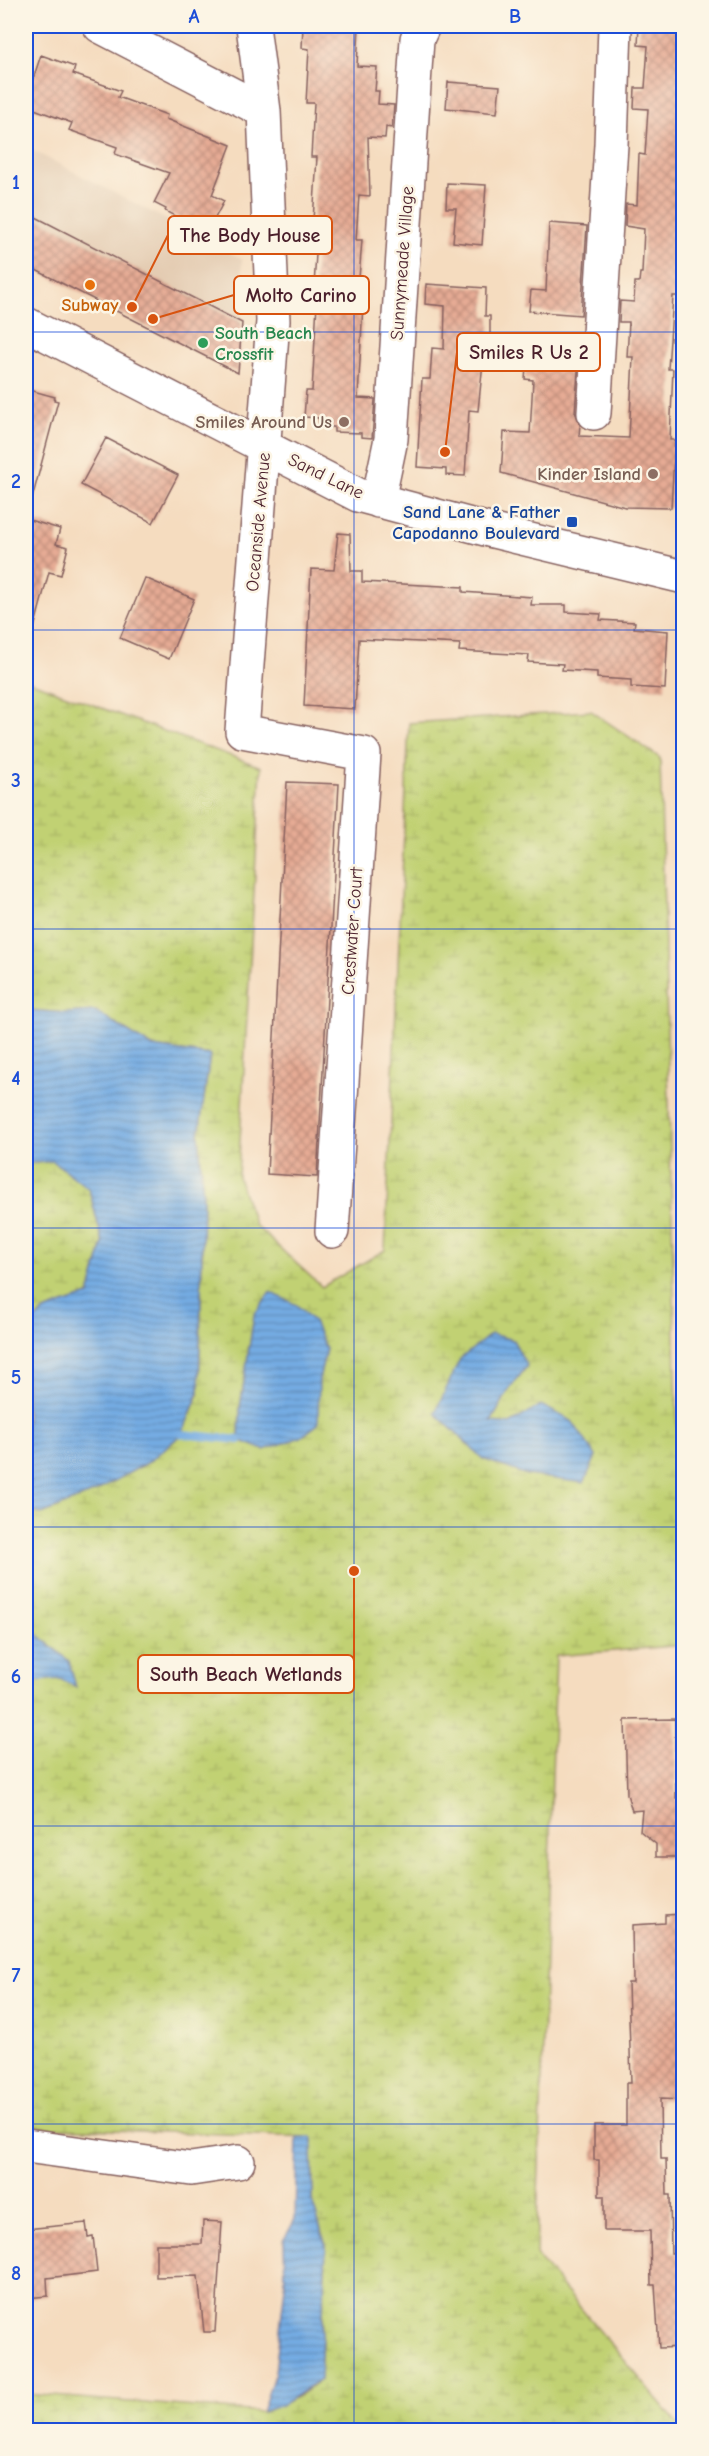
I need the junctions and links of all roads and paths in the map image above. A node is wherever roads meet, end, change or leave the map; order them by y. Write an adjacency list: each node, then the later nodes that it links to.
1 (100, 26): 5 (street)
2 (253, 26): 5 (street, Oceanside Avenue)
3 (615, 26): 7 (street)
4 (420, 32): 9 (street, Sunnymeade Village)
5 (264, 111): 8 (street, Oceanside Avenue)
6 (26, 324): 8 (street, Sand Lane)
7 (594, 413)
8 (264, 446): 9 (street, Sand Lane); 11 (street, Oceanside Avenue)
9 (378, 501): 10 (street, Sand Lane)
10 (684, 577)
11 (242, 731): 12 (street, Crestwater Court)
12 (332, 1231)
13 (26, 2146): 14 (street)
14 (238, 2162)

